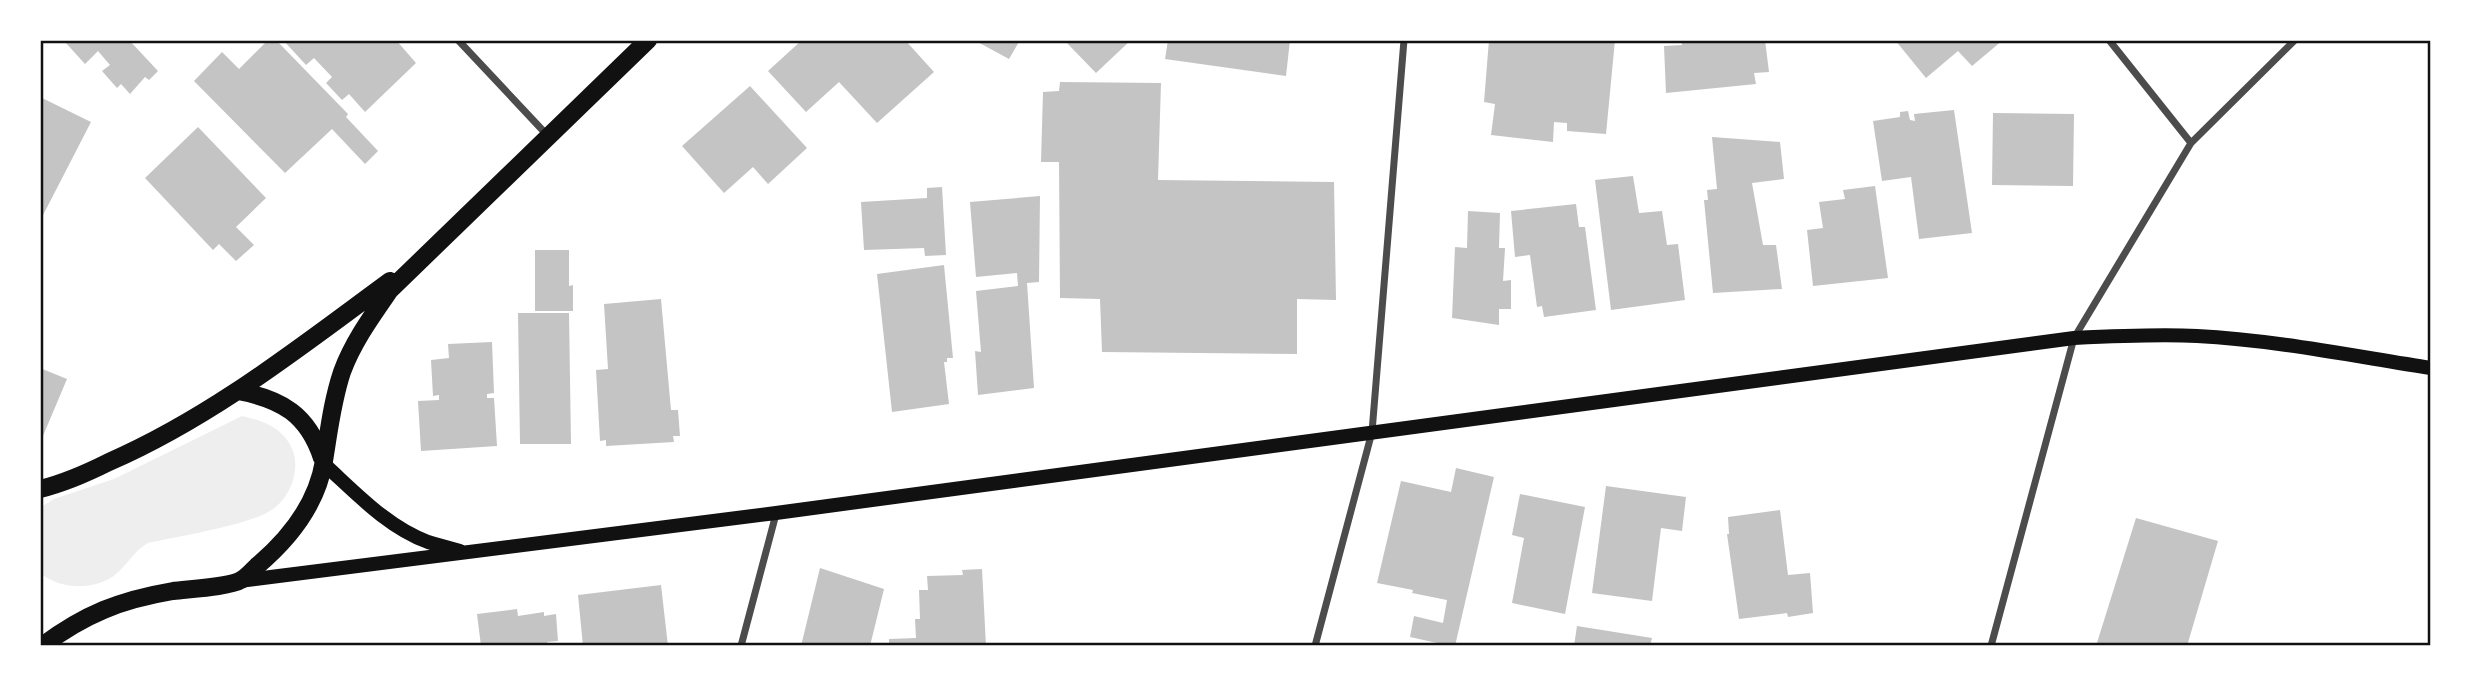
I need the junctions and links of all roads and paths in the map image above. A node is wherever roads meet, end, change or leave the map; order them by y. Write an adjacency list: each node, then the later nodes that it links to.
1 (458, 40): 6 (street)
2 (648, 40): 6 (main road)
3 (1404, 40): 12 (street)
4 (2109, 40): 7 (street)
5 (2295, 40): 7 (street)
6 (549, 137): 8 (main road)
7 (2191, 143): 9 (street)
8 (424, 257): 11 (main road); 13 (main road)
9 (2074, 338): 10 (main road); 12 (main road); 21 (street)
10 (2431, 368)
11 (238, 391): 13 (main road); 14 (main road)
12 (1372, 432): 15 (main road); 20 (street)
13 (324, 464): 16 (main road); 17 (main road)
14 (40, 489)
15 (776, 513): 16 (main road); 19 (street)
16 (468, 553): 17 (main road)
17 (239, 581): 18 (main road)
18 (42, 646)
19 (741, 646)
20 (1315, 646)
21 (1991, 646)

